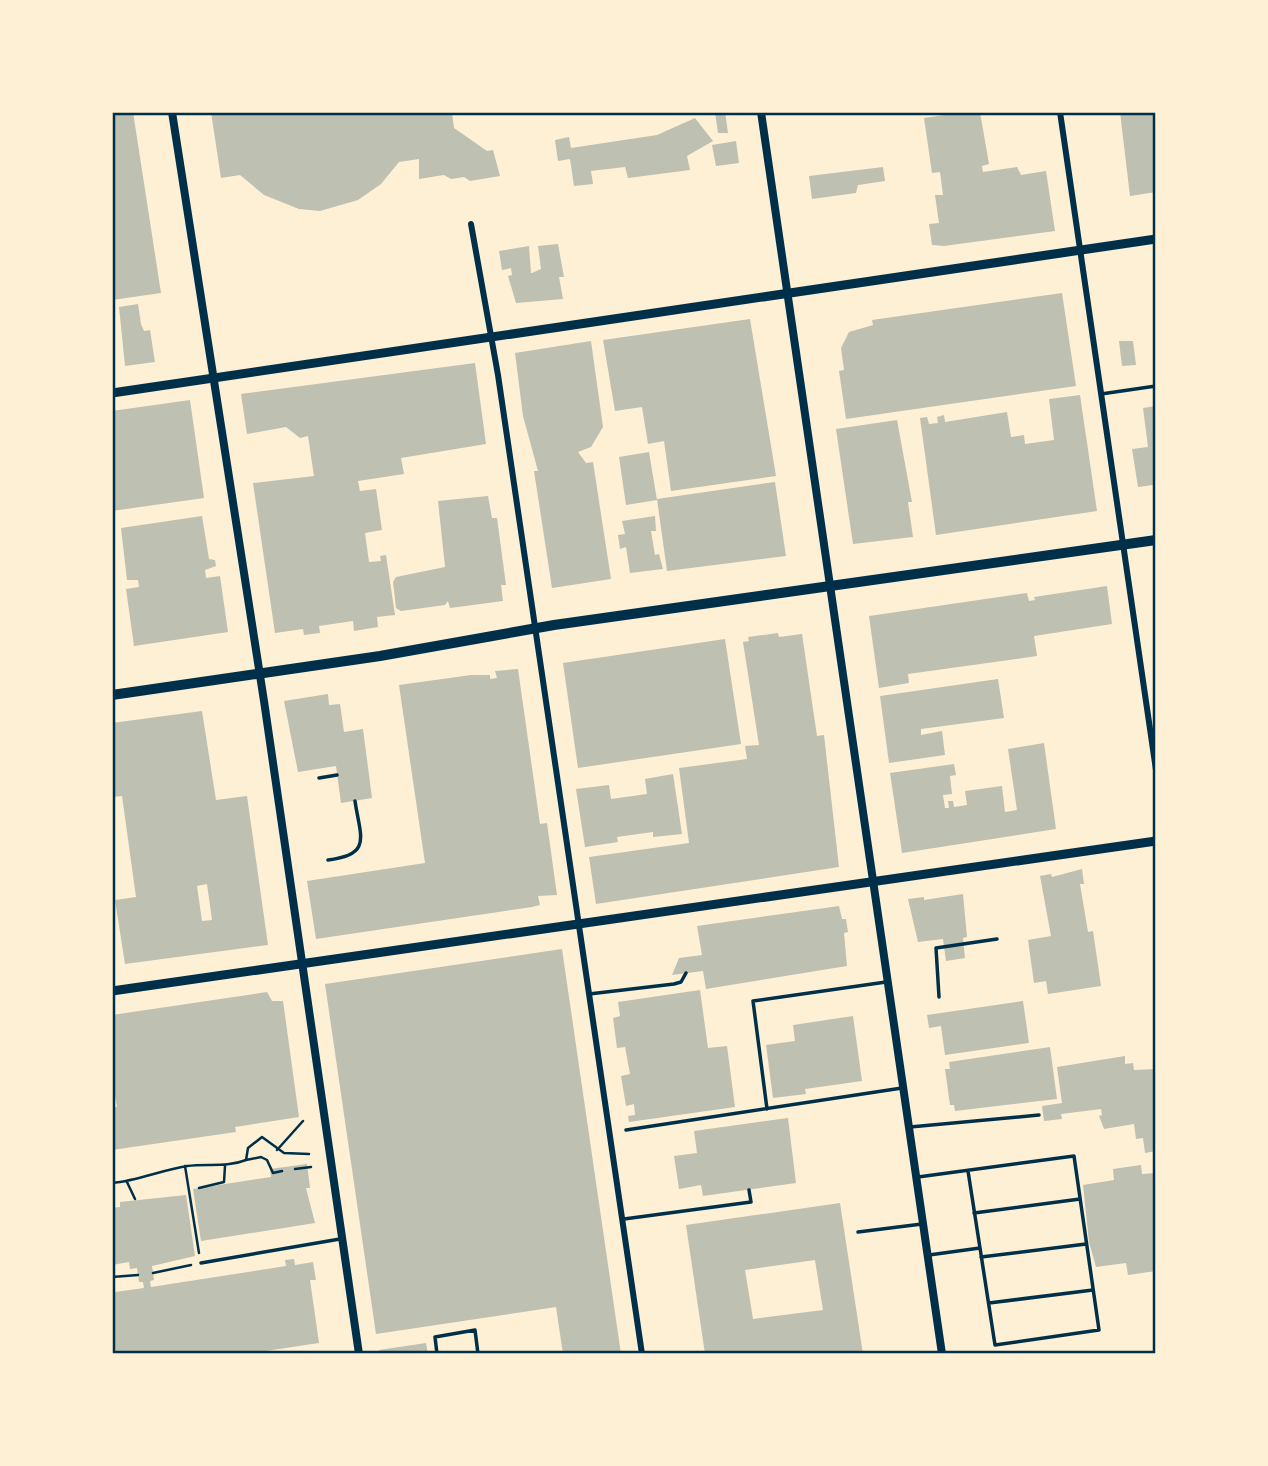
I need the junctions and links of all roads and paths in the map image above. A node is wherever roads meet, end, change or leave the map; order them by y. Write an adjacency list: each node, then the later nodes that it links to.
1 (173, 112): 9 (street)
2 (761, 112): 7 (street)
3 (1059, 112): 6 (street)
4 (471, 224): 8 (street)
5 (1156, 239): 6 (main road)
6 (1080, 250): 7 (main road); 12 (street)
7 (785, 294): 8 (main road); 15 (street)
8 (491, 339): 9 (main road); 16 (street)
9 (212, 378): 11 (main road); 17 (street)
10 (1156, 386): 12 (lane)
11 (112, 393)
12 (1101, 394): 14 (street)
13 (1156, 540): 14 (main road)
14 (1122, 545): 15 (main road); 19 (street)
15 (828, 586): 16 (main road); 25 (street)
16 (535, 629): 17 (main road); 26 (street)
17 (259, 673): 18 (main road); 28 (street)
18 (112, 695)
19 (1156, 770)
20 (337, 775): 21 (lane)
21 (319, 778)
22 (355, 801): 24 (lane)
23 (1156, 841): 25 (main road)
24 (328, 860)
25 (871, 881): 26 (main road); 30 (street)
26 (578, 924): 28 (main road); 32 (street)
27 (997, 939): 33 (lane)
28 (301, 964): 31 (main road); 60 (street)
29 (686, 973): 32 (lane)
30 (886, 982): 34 (street); 35 (lane)
31 (112, 990)
32 (588, 994): 57 (street)
33 (939, 997)
34 (902, 1088): 35 (lane); 38 (street)
35 (767, 1109): 39 (lane)
36 (1038, 1115): 38 (lane)
37 (303, 1121): 40 (path)
38 (908, 1127): 49 (street)
39 (626, 1130)
40 (277, 1150): 41 (path); 42 (path)
41 (309, 1154)
42 (246, 1160): 44 (path); 47 (path)
43 (185, 1166): 44 (path); 50 (path); 65 (path)
44 (225, 1166): 52 (path)
45 (311, 1167): 46 (path)
46 (295, 1169)
47 (282, 1171)
48 (968, 1171): 49 (lane); 55 (lane); 56 (lane)
49 (915, 1178): 58 (street)
50 (127, 1182): 51 (path); 54 (path)
51 (112, 1183)
52 (199, 1188)
53 (750, 1190): 57 (lane)
54 (135, 1199)
55 (1080, 1199): 56 (lane); 61 (lane)
56 (974, 1213): 62 (lane)
57 (622, 1220): 74 (street)
58 (922, 1224): 59 (lane); 63 (street)
59 (858, 1232)
60 (340, 1239): 65 (lane); 71 (street)
61 (1087, 1244): 64 (lane); 69 (lane)
62 (980, 1248): 63 (lane); 64 (lane)
63 (927, 1255): 75 (street)
64 (981, 1257): 70 (lane)
65 (201, 1263): 66 (path)
66 (153, 1273)
67 (138, 1275): 68 (path)
68 (112, 1277)
69 (1093, 1290): 70 (lane); 70 (lane)
70 (989, 1303)
71 (359, 1354)
72 (437, 1354): 73 (lane)
73 (478, 1354)
74 (642, 1354)
75 (942, 1354)

